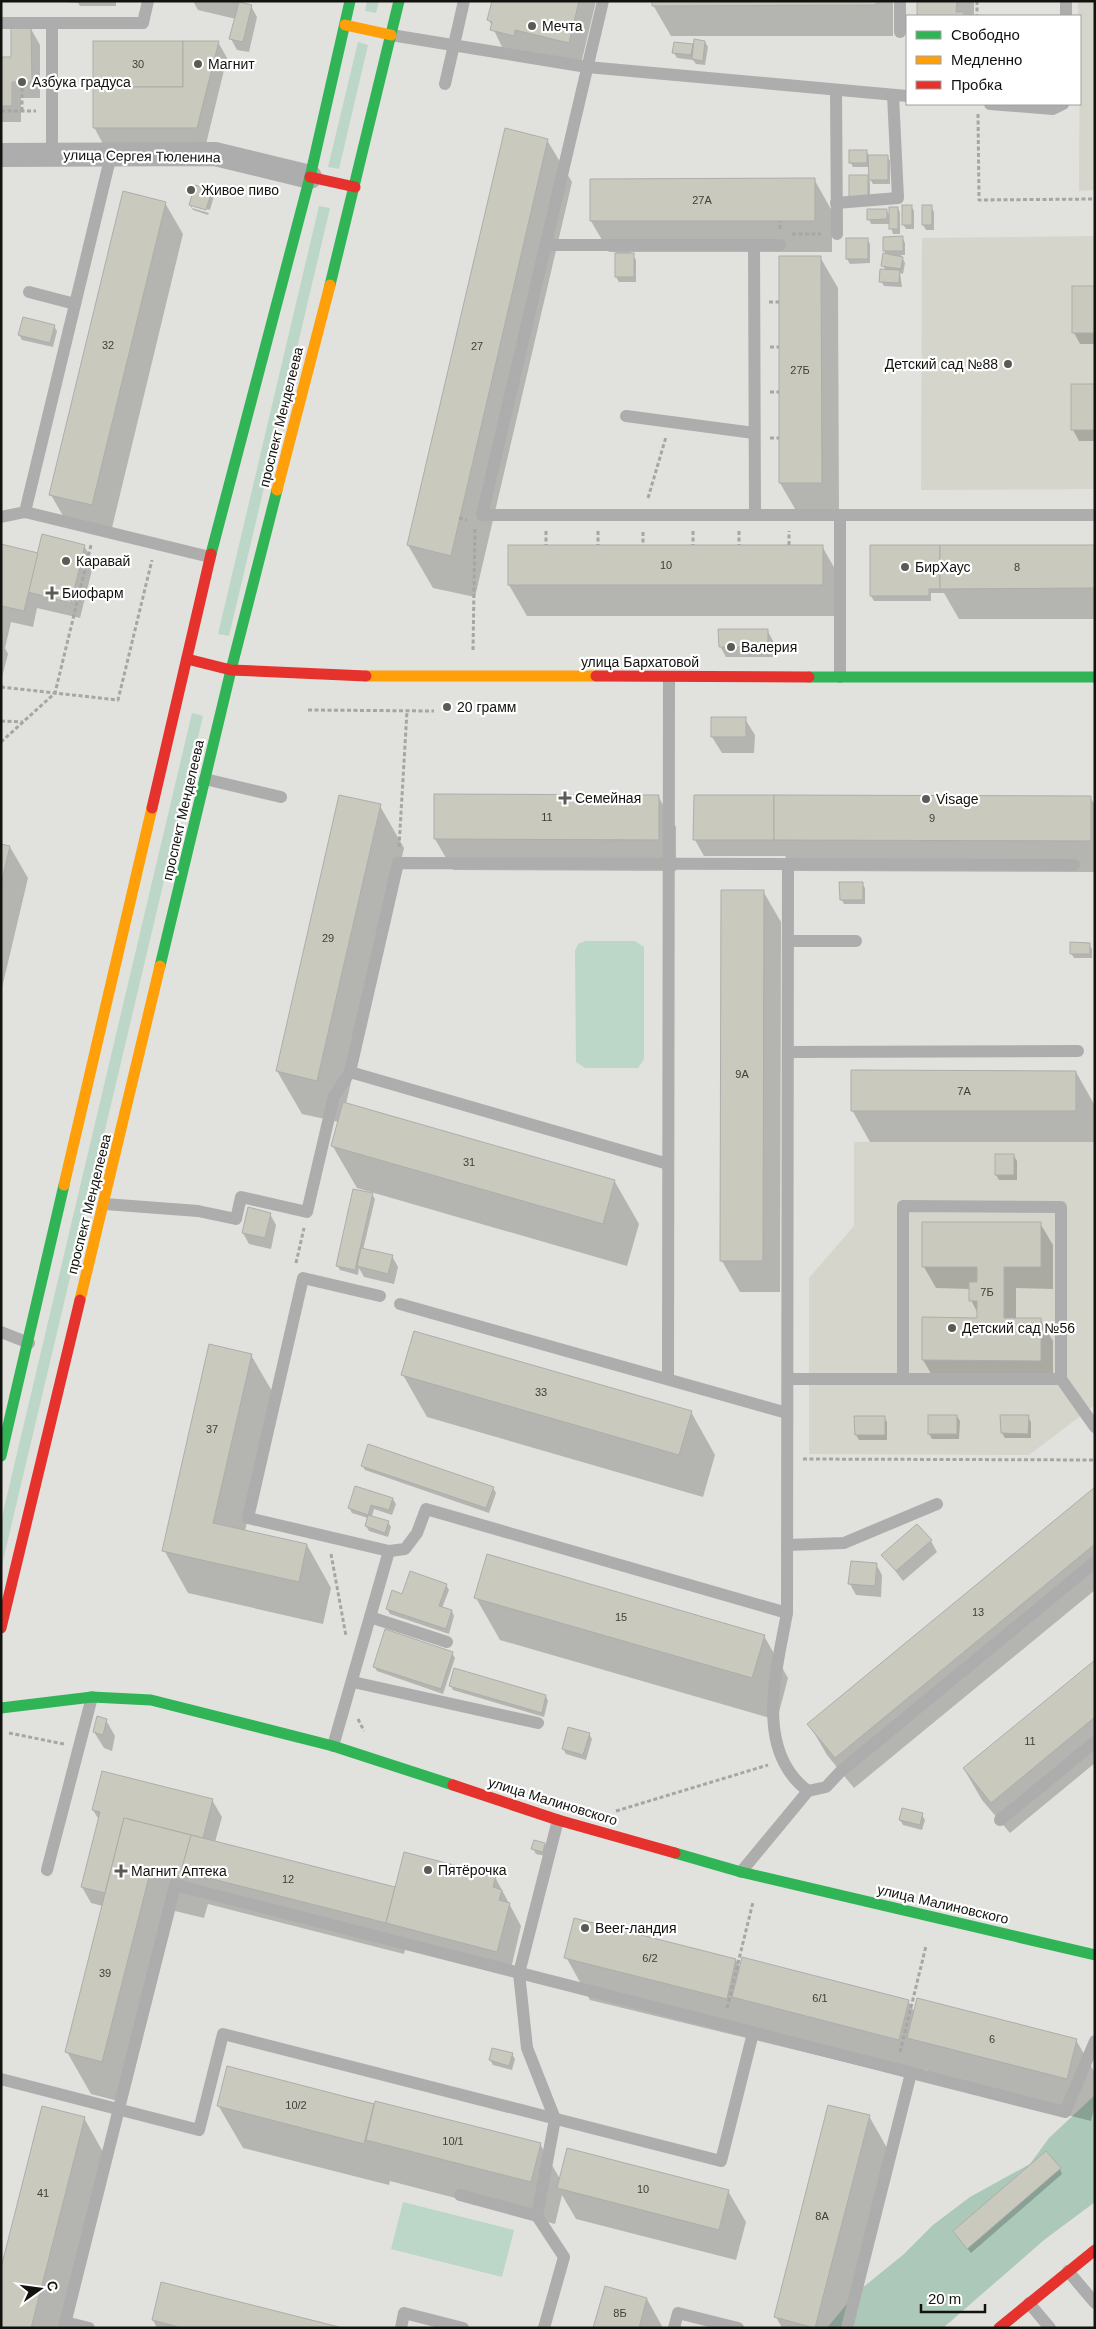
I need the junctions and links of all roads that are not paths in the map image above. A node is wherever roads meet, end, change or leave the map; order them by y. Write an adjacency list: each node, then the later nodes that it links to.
1 (148, 1): 10 (lane)
2 (350, 1): 11 (main road, проспект Менделеева)
3 (399, 1): 13 (main road, проспект Менделеева)
4 (464, 1): 14 (lane)
5 (602, 1): 15 (lane)
6 (900, 1): 12 (lane)
7 (1066, 1): 8 (lane)
8 (1066, 15)
9 (1, 23): 10 (lane)
10 (52, 23): 23 (lane)
11 (345, 25): 13 (main road); 25 (main road, проспект Менделеева)
12 (900, 32)
13 (391, 35): 14 (lane); 26 (main road, проспект Менделеева)
14 (454, 45): 15 (lane); 16 (lane)
15 (587, 67): 17 (lane); 29 (lane)
16 (445, 84)
17 (836, 90): 18 (lane); 27 (lane)
18 (893, 95): 19 (lane); 27 (lane)
19 (906, 96)
20 (1001, 105): 21 (lane)
21 (1062, 105)
22 (1, 155): 23 (street, улица Сергея Тюленина)
23 (52, 155): 24 (street, улица Сергея Тюленина)
24 (111, 155): 25 (street, улица Сергея Тюленина); 33 (lane)
25 (310, 177): 26 (main road); 41 (main road, проспект Менделеева)
26 (355, 187): 43 (main road, проспект Менделеева)
27 (836, 203): 28 (lane)
28 (837, 234)
29 (546, 245): 30 (lane); 37 (lane)
30 (754, 245): 31 (lane); 35 (lane)
31 (780, 245)
32 (29, 292): 33 (lane)
33 (75, 304): 36 (lane)
34 (626, 416): 35 (lane)
35 (754, 433): 37 (lane)
36 (25, 512): 40 (lane); 41 (lane)
37 (755, 515): 38 (lane)
38 (840, 515): 39 (lane); 45 (lane)
39 (1095, 515)
40 (1, 517)
41 (210, 557): 42 (main road, проспект Менделеева)
42 (187, 659): 43 (main road, улица Бархатовой); 62 (main road, проспект Менделеева)
43 (232, 670): 44 (main road, улица Бархатовой); 47 (main road, проспект Менделеева)
44 (669, 677): 45 (main road, улица Бархатовой); 49 (lane)
45 (840, 677): 46 (main road, улица Бархатовой)
46 (1095, 678)
47 (206, 779): 48 (lane); 58 (main road, проспект Менделеева)
48 (281, 797)
49 (668, 864): 50 (lane); 56 (lane); 57 (lane)
50 (788, 864): 51 (lane); 52 (lane)
51 (1074, 865)
52 (788, 941): 53 (lane); 55 (lane)
53 (856, 941)
54 (1078, 1051): 55 (lane)
55 (788, 1052): 64 (lane)
56 (350, 1072): 57 (lane); 58 (lane)
57 (668, 1164): 63 (lane)
58 (105, 1204): 76 (main road, проспект Менделеева)
59 (380, 1296): 72 (lane)
60 (400, 1304): 63 (lane)
61 (1, 1332): 62 (lane)
62 (29, 1343): 69 (main road, проспект Менделеева)
63 (668, 1379): 67 (lane)
64 (788, 1379): 65 (lane); 67 (lane)
65 (903, 1379): 66 (lane); 66 (lane)
66 (1061, 1380): 68 (lane)
67 (787, 1413): 71 (lane)
68 (1095, 1427)
69 (1, 1456)
70 (937, 1504): 71 (lane)
71 (787, 1545): 74 (lane)
72 (389, 1551): 74 (lane); 75 (lane)
73 (1095, 1562): 84 (lane)
74 (787, 1613): 84 (lane)
75 (370, 1617): 77 (lane); 78 (lane)
76 (1, 1628)
77 (447, 1642)
78 (353, 1682): 81 (lane); 83 (lane)
79 (92, 1697): 80 (main road, улица Малиновского); 83 (main road, улица Малиновского); 87 (lane)
80 (1, 1708)
81 (538, 1724)
82 (1095, 1742): 86 (lane)
83 (333, 1746): 85 (main road, улица Малиновского)
84 (808, 1791): 88 (lane)
85 (558, 1820): 88 (main road, улица Малиновского); 90 (lane)
86 (1000, 1820)
87 (47, 1870)
88 (742, 1872): 89 (main road, улица Малиновского)
89 (1095, 1955)
90 (519, 1973): 91 (lane); 95 (lane); 96 (lane)
91 (753, 2033): 93 (lane); 96 (lane)
92 (1095, 2041): 93 (lane)
93 (912, 2073): 111 (lane)
94 (1, 2079): 95 (lane)
95 (119, 2109): 96 (lane); 104 (lane)
96 (555, 2119): 98 (lane)
97 (460, 2195): 98 (lane)
98 (537, 2216): 108 (lane)
99 (1095, 2250): 100 (main road)
100 (1068, 2271): 101 (main road); 102 (lane)
101 (1029, 2303): 112 (main road); 113 (lane)
102 (1095, 2303)
103 (703, 2323): 109 (lane); 110 (lane)
104 (64, 2325): 105 (lane)
105 (89, 2328)
106 (401, 2328): 107 (lane)
107 (463, 2328)
108 (544, 2328)
109 (674, 2328)
110 (738, 2328)
111 (847, 2328)
112 (999, 2328)
113 (1050, 2328)

